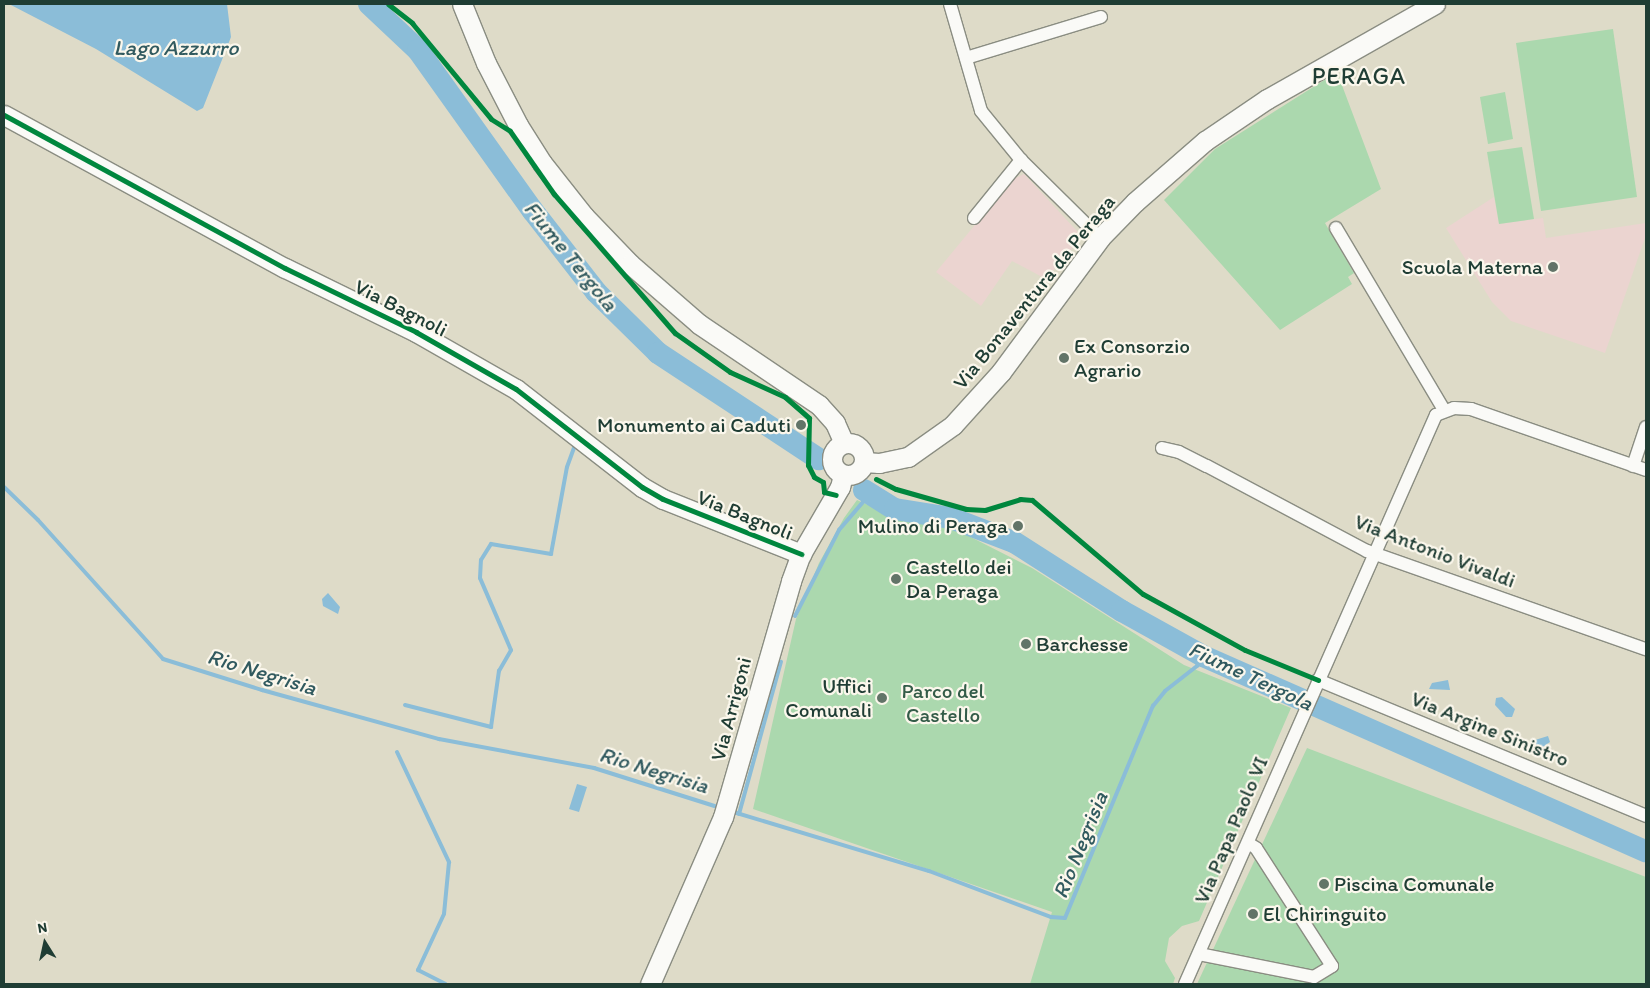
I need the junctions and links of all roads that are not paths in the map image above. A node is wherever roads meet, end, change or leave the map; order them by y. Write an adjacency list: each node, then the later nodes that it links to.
1 (462, 4): 13 (main road)
2 (950, 4): 5 (street)
3 (1435, 4): 10 (main road, Via Bonaventura da Peraga)
4 (1101, 17): 5 (street)
5 (966, 58): 7 (street)
6 (4, 115): 19 (main road, Via Bagnoli)
7 (1020, 160): 8 (street); 10 (street)
8 (974, 218)
9 (1336, 228): 11 (street)
10 (1100, 238): 15 (main road, Via Bonaventura da Peraga)
11 (1444, 410): 16 (street); 20 (street, Via Papa Paolo VI)
12 (1646, 427): 16 (street)
13 (844, 443): 15 (main road); 18 (main road)
14 (1162, 448): 20 (street, Via Antonio Vivaldi)
15 (864, 462): 18 (main road)
16 (1632, 466): 17 (street)
17 (1646, 470)
18 (843, 475): 19 (main road, Via Arrigoni)
19 (801, 554): 26 (main road, Via Arrigoni)
20 (1373, 554): 21 (street, Via Antonio Vivaldi); 22 (street, Via Papa Paolo VI)
21 (1646, 649)
22 (1316, 686): 23 (street, Via Argine Sinistro); 24 (street, Via Papa Paolo VI)
23 (1646, 816)
24 (1248, 843): 25 (street, Via Papa Paolo VI); 25 (street)
25 (1199, 954): 27 (street, Via Papa Paolo VI)
26 (650, 984)
27 (1185, 984)

